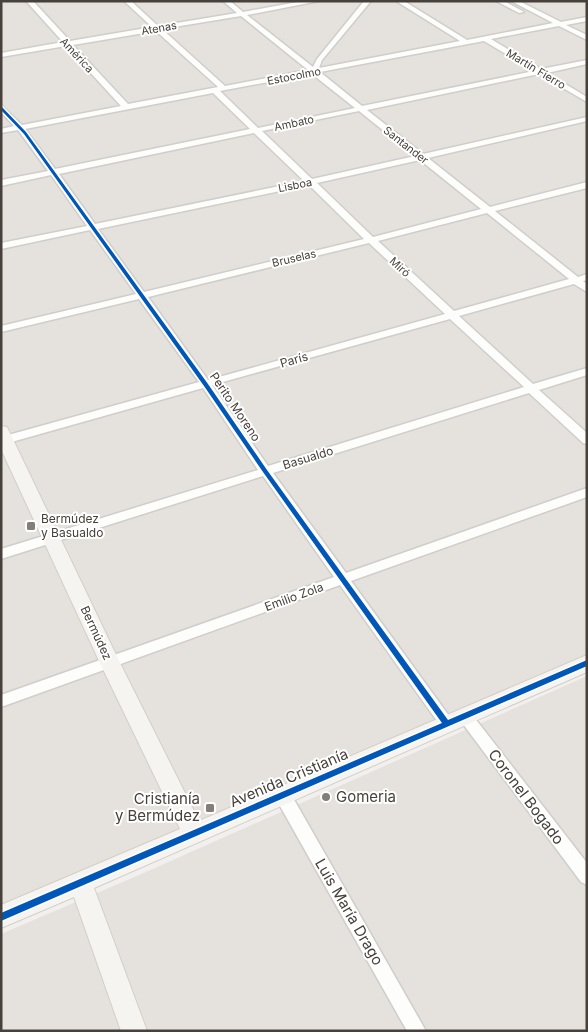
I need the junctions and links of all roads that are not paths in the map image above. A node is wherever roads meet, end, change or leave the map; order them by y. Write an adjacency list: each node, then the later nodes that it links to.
1 (29, 1): 17 (street, América)
2 (128, 1): 13 (street, Miró)
3 (226, 1): 9 (street, Santander)
4 (316, 1): 9 (street, Atenas)
5 (368, 1): 19 (street)
6 (399, 1): 16 (street)
7 (499, 1): 12 (street)
8 (514, 1): 11 (street)
9 (242, 14): 13 (street, Atenas); 20 (street, Santander)
10 (587, 19): 11 (street, Estocolmo)
11 (561, 24): 12 (street, Estocolmo); 14 (street)
12 (549, 26): 15 (street, Estocolmo)
13 (156, 28): 17 (street, Atenas); 24 (street, Miró)
14 (587, 38)
15 (486, 39): 16 (street, Estocolmo); 23 (street, Martín Fierro)
16 (466, 42): 22 (street, Estocolmo)
17 (67, 44): 18 (street, Atenas); 27 (street, América)
18 (1, 54)
19 (319, 60): 20 (street); 22 (street)
20 (302, 62): 22 (street, Santander)
21 (587, 62): 23 (street, Ambato)
22 (314, 72): 24 (street, Estocolmo); 28 (street, Santander)
23 (540, 72): 25 (street, Martín Fierro); 28 (street, Ambato)
24 (220, 90): 27 (street, Estocolmo); 31 (street, Miró)
25 (587, 100)
26 (1, 107): 30 (street, Perito Moreno)
27 (126, 107): 30 (street, Estocolmo)
28 (360, 110): 31 (street, Ambato); 33 (street, Santander)
29 (587, 119): 33 (street, Lisboa)
30 (18, 128): 32 (street, Estocolmo); 34 (street, Perito Moreno)
31 (257, 130): 34 (street, Ambato); 35 (street, Miró)
32 (1, 131)
33 (421, 158): 35 (street, Lisboa); 38 (street, Santander)
34 (53, 173): 36 (street, Ambato); 39 (street, Perito Moreno)
35 (311, 182): 39 (street, Lisboa); 40 (street, Miró)
36 (1, 183)
37 (587, 186): 38 (street, Bruselas)
38 (488, 210): 40 (street, Bruselas); 42 (street, Santander)
39 (92, 226): 41 (street, Lisboa); 44 (street, Perito Moreno)
40 (371, 240): 44 (street, Bruselas); 45 (street, Miró)
41 (1, 246)
42 (581, 279): 43 (street, Santander); 45 (street, París)
43 (587, 288)
44 (140, 295): 46 (street, Bruselas); 48 (street, Perito Moreno)
45 (452, 315): 48 (street, París); 49 (street, Miró)
46 (1, 329)
47 (587, 371): 49 (street, Basualdo)
48 (206, 384): 50 (street, París); 52 (street, Perito Moreno)
49 (532, 388): 51 (street, Miró); 52 (street, Basualdo)
50 (3, 437): 54 (street, Bermúdez)
51 (587, 440)
52 (265, 471): 54 (street, Basualdo); 56 (street, Perito Moreno)
53 (587, 492): 56 (street, Emilio Zola)
54 (52, 538): 55 (street, Basualdo); 57 (street, Bermúdez)
55 (1, 554)
56 (344, 580): 57 (street, Emilio Zola); 60 (street, Perito Moreno)
57 (110, 663): 59 (street, Emilio Zola); 62 (street, Bermúdez)
58 (587, 663): 60 (street, Avenida Cristianía)
59 (1, 701)
60 (456, 720): 61 (street, Avenida Cristianía); 63 (street, Coronel Bogado)
61 (282, 794): 62 (street, Avenida Cristianía); 67 (street, Luis María Drago)
62 (193, 833): 64 (street, Avenida Cristianía)
63 (587, 878)
64 (80, 882): 65 (street, Avenida Cristianía); 66 (street)
65 (1, 917)
66 (134, 1031)
67 (417, 1031)

